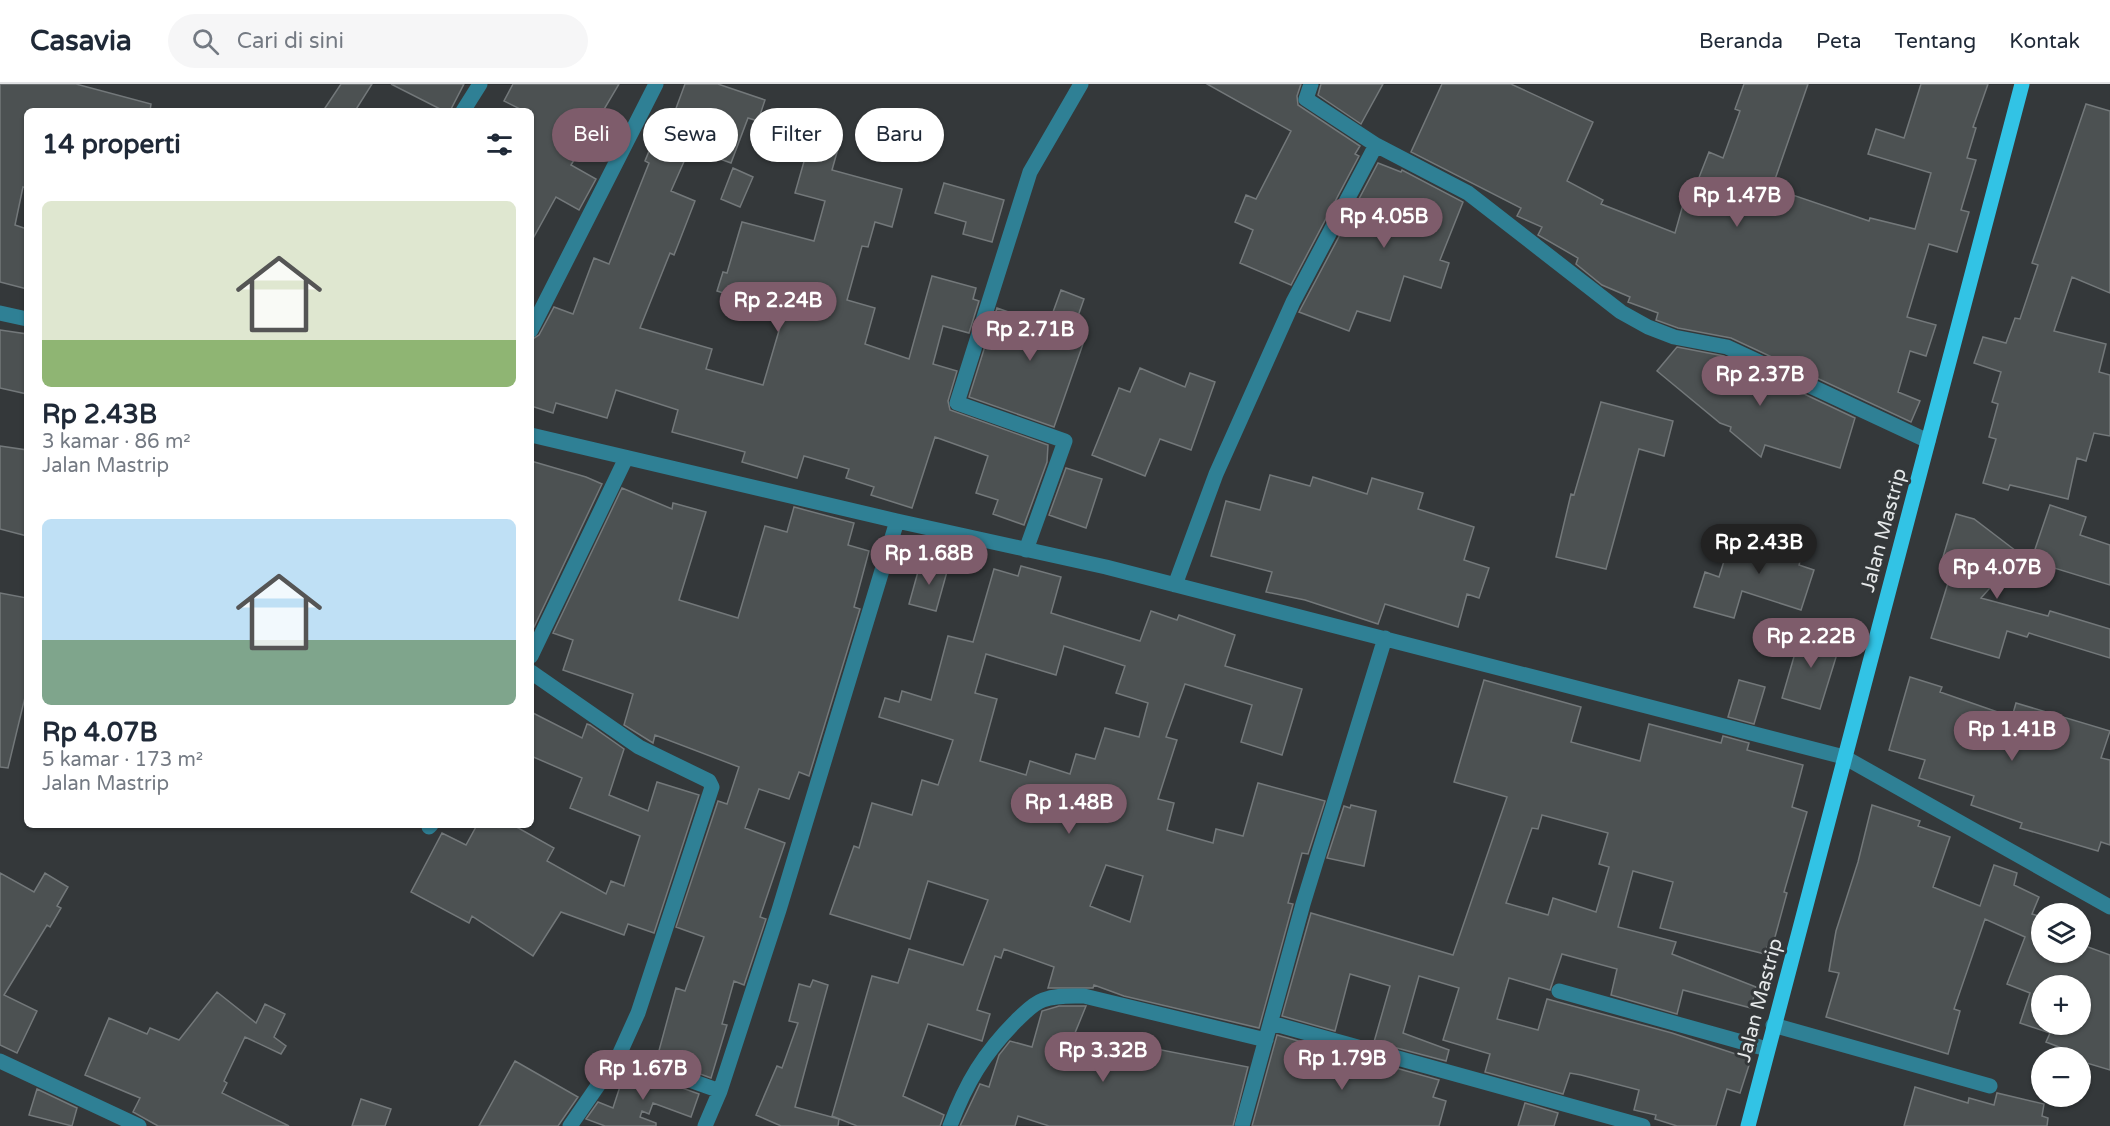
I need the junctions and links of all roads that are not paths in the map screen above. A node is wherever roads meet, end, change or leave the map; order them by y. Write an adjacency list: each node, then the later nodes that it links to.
1 (480, 84): 6 (street)
2 (656, 84): 10 (street)
3 (1081, 84): 15 (street)
4 (1311, 84): 7 (street)
5 (2022, 84): 12 (main road, Jalan Mastrip)
6 (465, 108)
7 (1376, 145): 12 (street); 16 (street)
8 (0, 313): 9 (street)
9 (24, 318)
10 (534, 324)
11 (534, 436): 13 (street)
12 (1928, 441): 20 (main road, Jalan Mastrip)
13 (626, 458): 14 (street); 18 (street)
14 (897, 521): 15 (street); 30 (street)
15 (1026, 550): 16 (street)
16 (1175, 585): 17 (street)
17 (1385, 638): 20 (street); 23 (street)
18 (534, 650)
19 (534, 674): 27 (street)
20 (1844, 757): 21 (street); 24 (main road, Jalan Mastrip)
21 (2110, 907)
22 (1559, 990): 26 (street)
23 (1271, 1023): 25 (street); 36 (street)
24 (1773, 1025): 26 (main road, Jalan Mastrip); 29 (street)
25 (1266, 1040): 34 (street); 35 (street)
26 (1767, 1049): 37 (main road, Jalan Mastrip)
27 (619, 1055): 30 (street); 33 (street)
28 (0, 1061): 32 (street)
29 (1990, 1086)
30 (720, 1091): 31 (street)
31 (711, 1124)
32 (139, 1126)
33 (570, 1126)
34 (950, 1126)
35 (1242, 1126)
36 (1643, 1126)
37 (1748, 1126)

